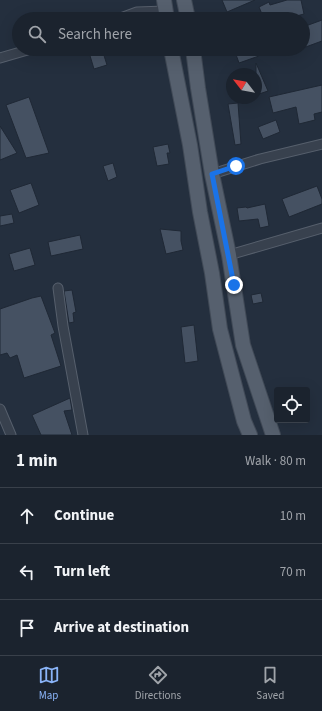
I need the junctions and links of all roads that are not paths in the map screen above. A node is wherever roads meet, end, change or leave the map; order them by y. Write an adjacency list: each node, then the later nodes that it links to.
1 (184, 0): 4 (main road)
2 (165, 10): 3 (street)
3 (137, 12)
4 (187, 12)
5 (12, 54): 8 (street)
6 (172, 56): 17 (main road)
7 (194, 56): 10 (main road)
8 (0, 58)
9 (322, 144): 10 (street)
10 (212, 174): 12 (main road)
11 (322, 228): 12 (street)
12 (229, 255): 18 (main road)
13 (58, 288): 16 (street)
14 (0, 409): 15 (street)
15 (11, 435)
16 (83, 435)
17 (250, 435)
18 (273, 435)

